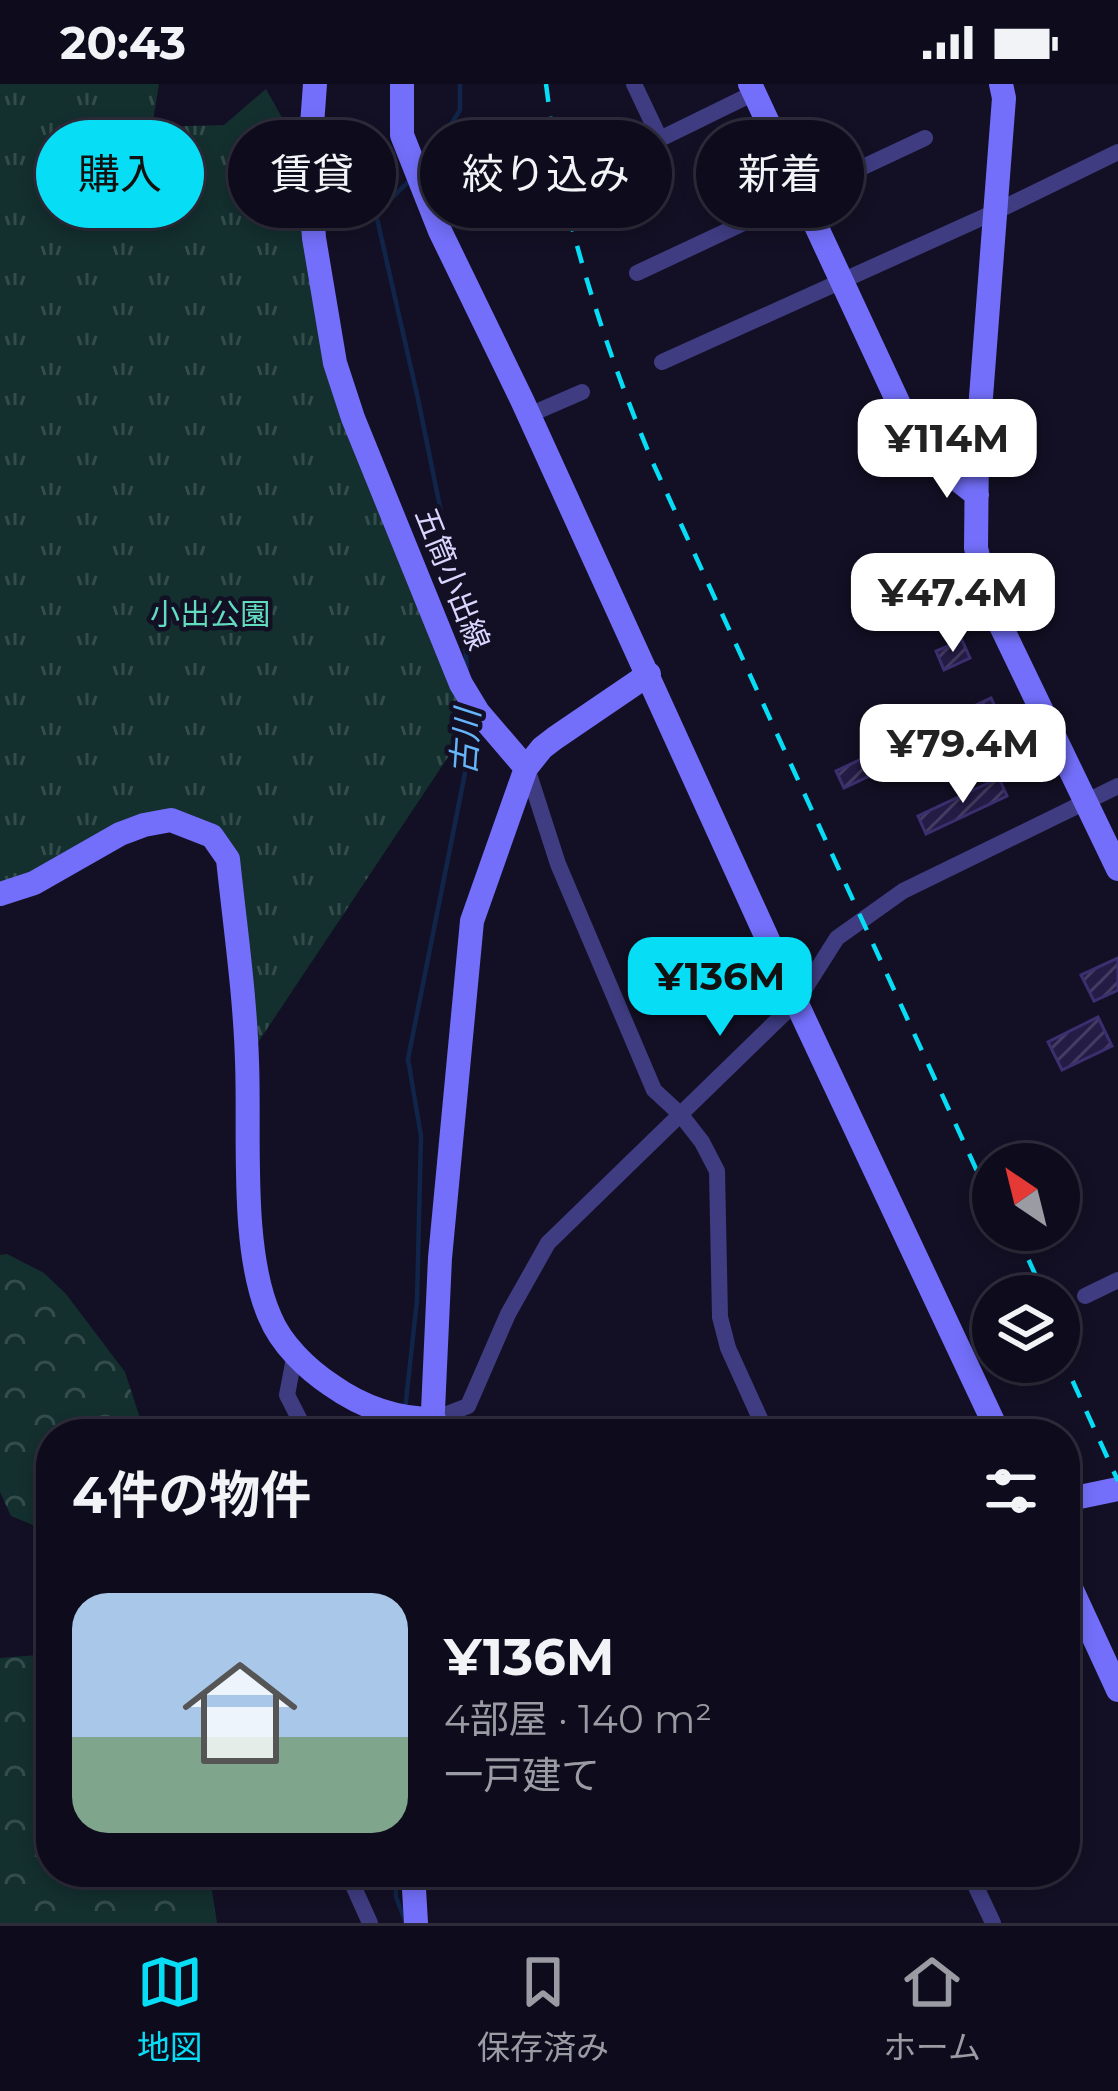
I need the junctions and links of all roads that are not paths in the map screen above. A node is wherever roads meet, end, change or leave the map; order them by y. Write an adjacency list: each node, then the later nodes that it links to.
1 (315, 84): 20 (street, 五筒小出線)
2 (401, 84): 17 (street)
3 (634, 84): 5 (street)
4 (1001, 84): 10 (street)
5 (752, 88): 6 (street)
6 (767, 120)
7 (925, 138): 9 (street)
8 (1118, 152): 10 (street)
9 (864, 167)
10 (997, 211): 14 (street); 18 (street)
11 (735, 228): 13 (street)
12 (817, 228): 14 (street)
13 (637, 273)
14 (843, 282): 15 (street); 18 (street)
15 (662, 362)
16 (582, 392): 17 (street)
17 (529, 416): 19 (street)
18 (977, 495): 22 (street)
19 (649, 674): 20 (street); 25 (street)
20 (526, 768): 26 (street); 32 (street)
21 (1118, 786): 22 (street)
22 (1086, 801): 23 (street); 25 (street)
23 (1118, 869)
24 (0, 895): 29 (street)
25 (796, 1001): 26 (street); 35 (street)
26 (681, 1115): 33 (street); 34 (street)
27 (1118, 1280): 28 (street)
28 (1085, 1296)
29 (295, 1353): 30 (street); 31 (street)
30 (299, 1419)
31 (407, 1419)
32 (432, 1419)
33 (446, 1419)
34 (760, 1419)
35 (992, 1419)
36 (1118, 1489): 37 (street)
37 (1080, 1497)
38 (1080, 1608): 39 (street)
39 (1118, 1690)
40 (354, 1887): 43 (street)
41 (414, 1887): 44 (street)
42 (976, 1887): 45 (street)
43 (370, 1923)
44 (416, 1923)
45 (992, 1923)

